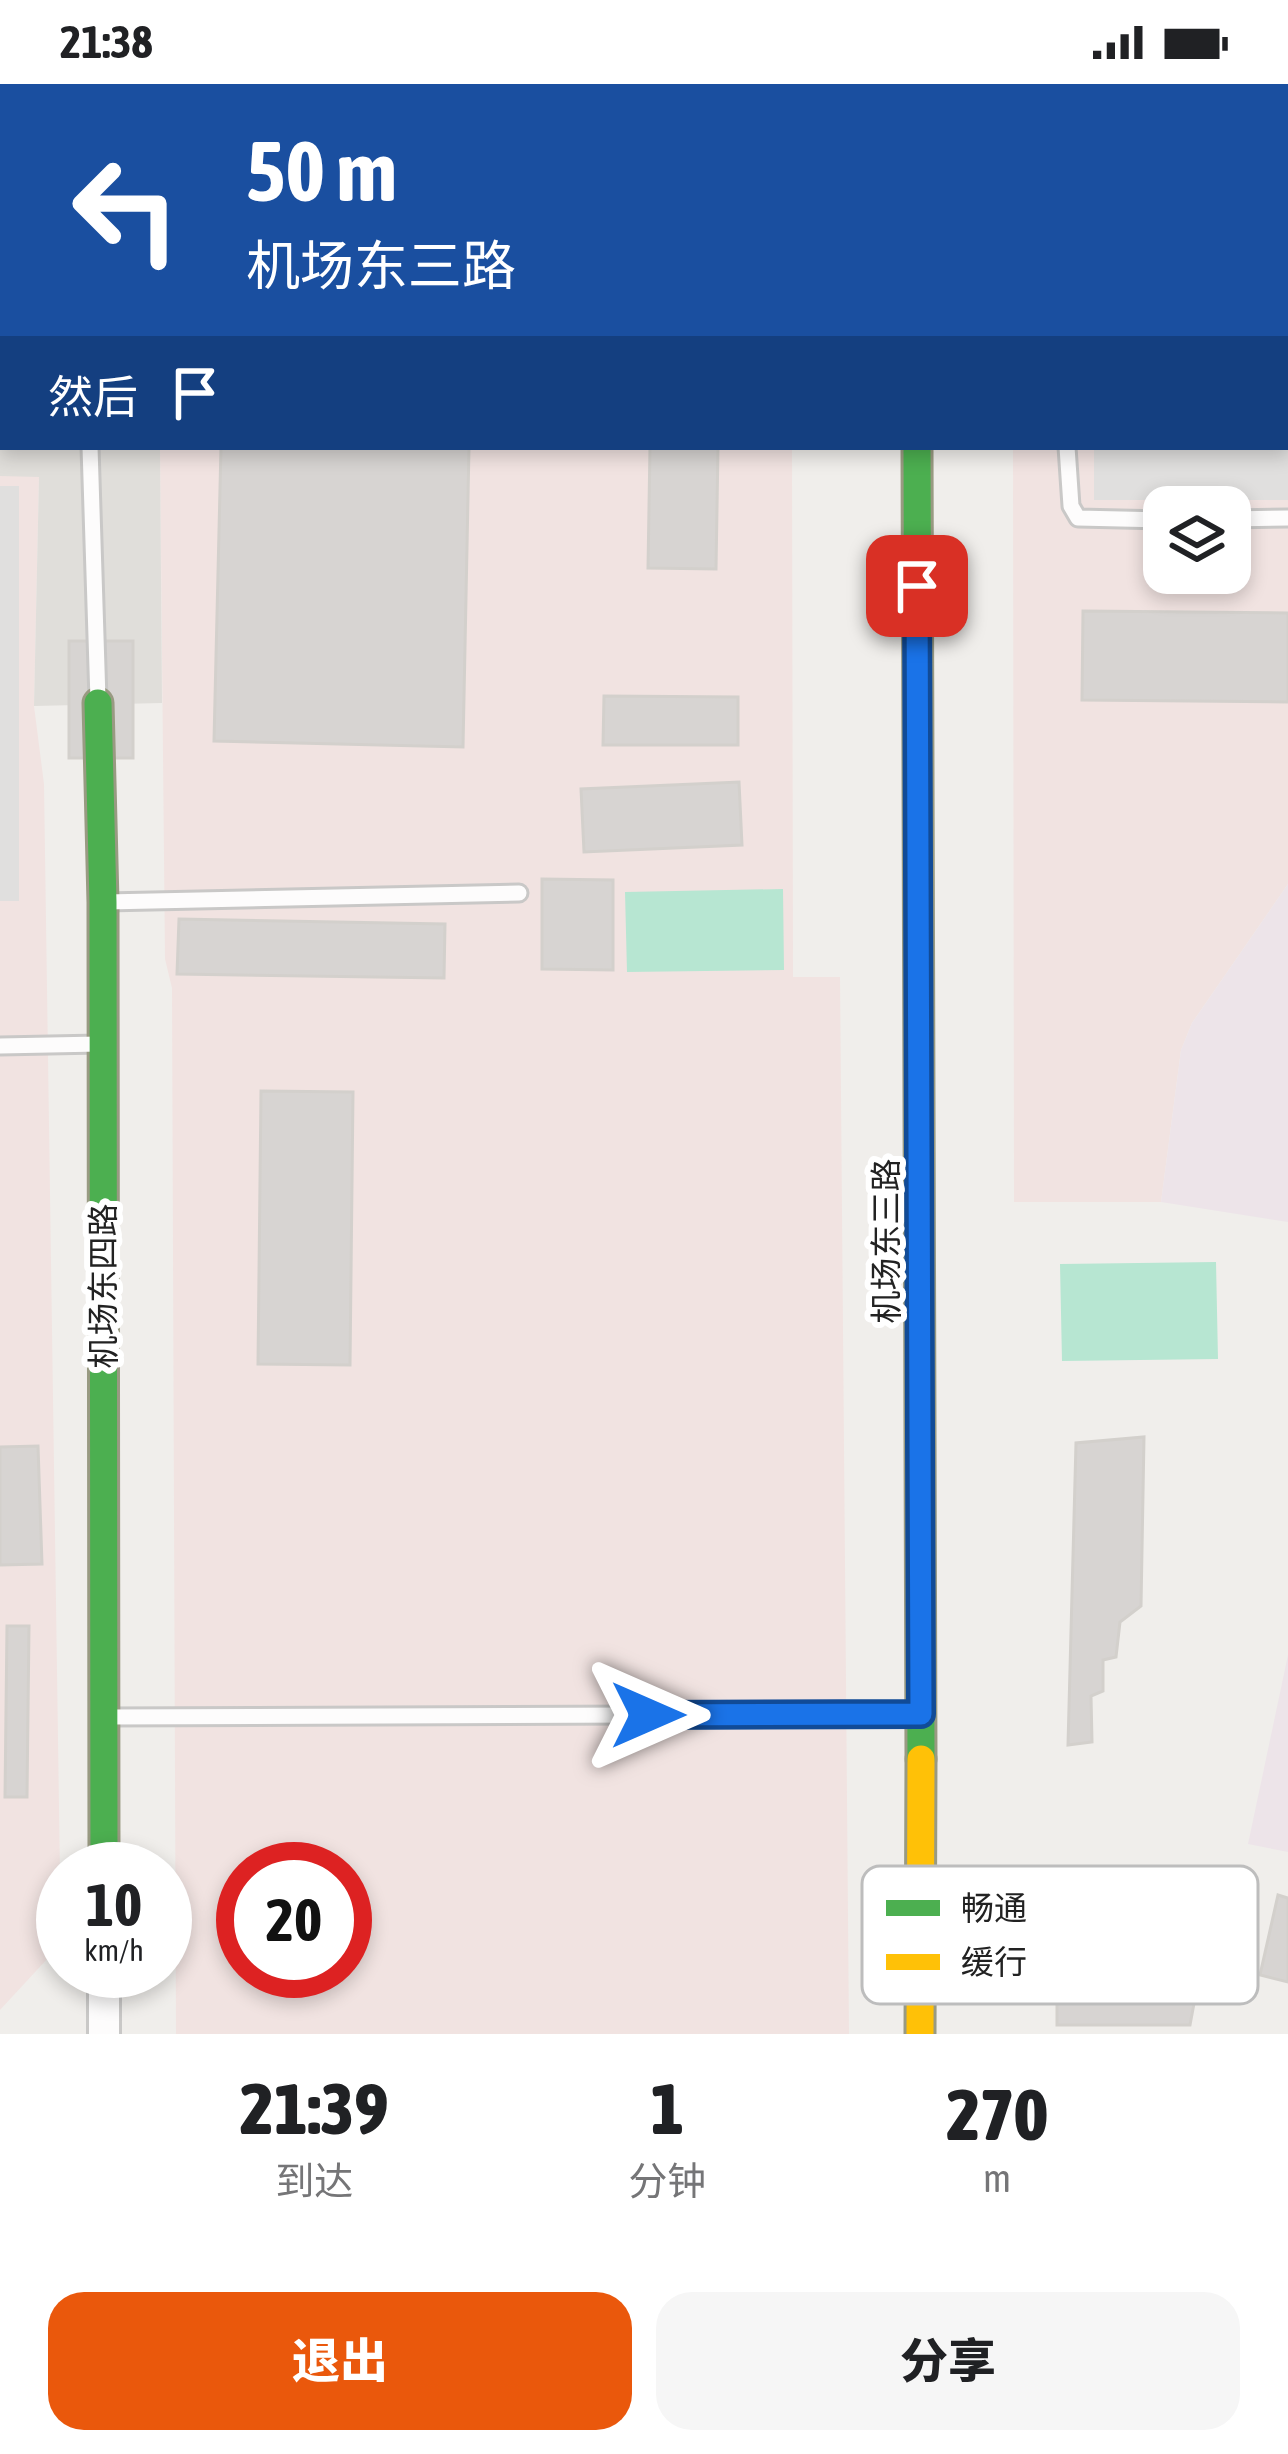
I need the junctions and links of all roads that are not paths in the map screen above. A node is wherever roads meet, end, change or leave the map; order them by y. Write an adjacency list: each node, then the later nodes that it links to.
1 (90, 450): 7 (lane)
2 (916, 450): 12 (street, 机场东三路)
3 (1067, 450): 6 (lane)
4 (1288, 518): 5 (lane)
5 (1251, 519)
6 (1143, 520)
7 (98, 703): 9 (street, 机场东四路)
8 (519, 893): 9 (lane)
9 (103, 902): 10 (street, 机场东四路)
10 (102, 1044): 11 (lane); 13 (street, 机场东四路)
11 (0, 1046)
12 (921, 1714): 13 (lane); 15 (street, 机场东三路)
13 (103, 1717): 14 (street, 机场东四路)
14 (104, 1842)
15 (921, 1866)
16 (104, 1998): 18 (street)
17 (920, 2004): 19 (street, 机场东三路)
18 (104, 2034)
19 (920, 2034)

